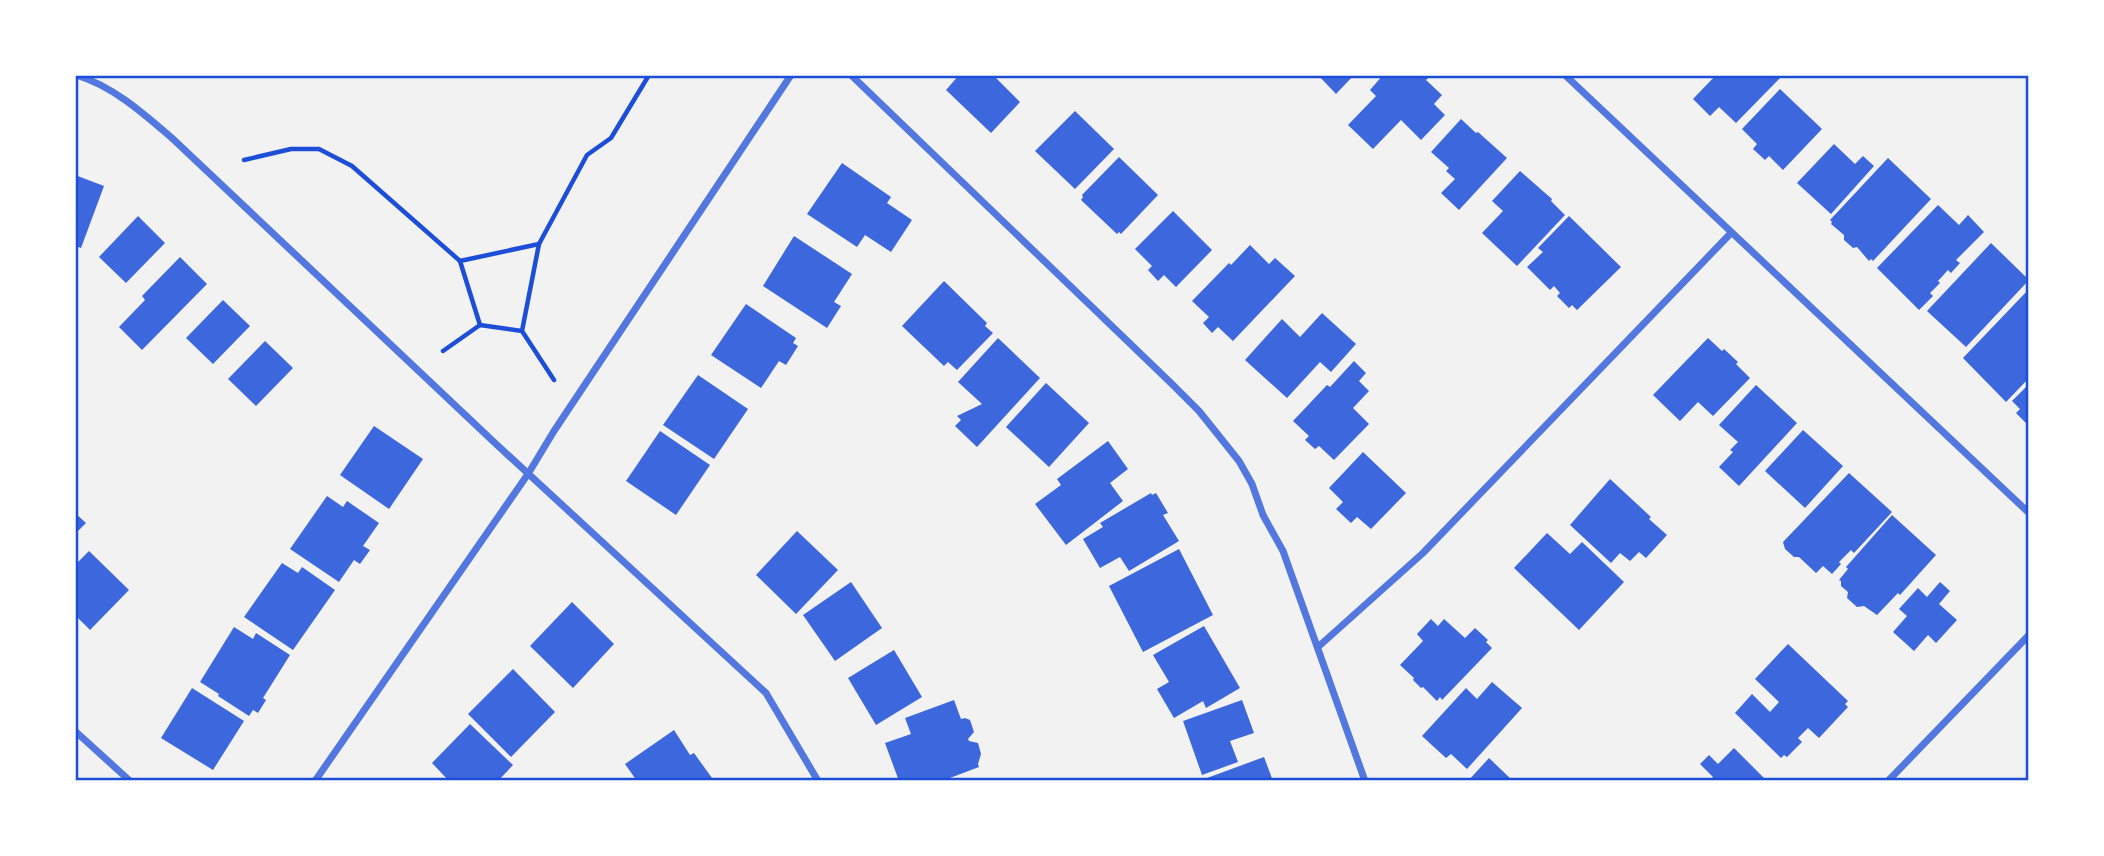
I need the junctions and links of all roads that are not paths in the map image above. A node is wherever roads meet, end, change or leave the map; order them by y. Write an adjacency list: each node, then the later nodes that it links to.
1 (76, 75): 6 (street)
2 (791, 75): 6 (street)
3 (851, 75): 9 (street)
4 (1565, 75): 5 (street)
5 (1731, 233): 7 (street); 9 (street)
6 (528, 474): 12 (street); 13 (street)
7 (2029, 513)
8 (2029, 635): 15 (street)
9 (1318, 647): 14 (street)
10 (75, 731): 11 (street)
11 (130, 781)
12 (314, 781)
13 (818, 781)
14 (1365, 781)
15 (1888, 781)

